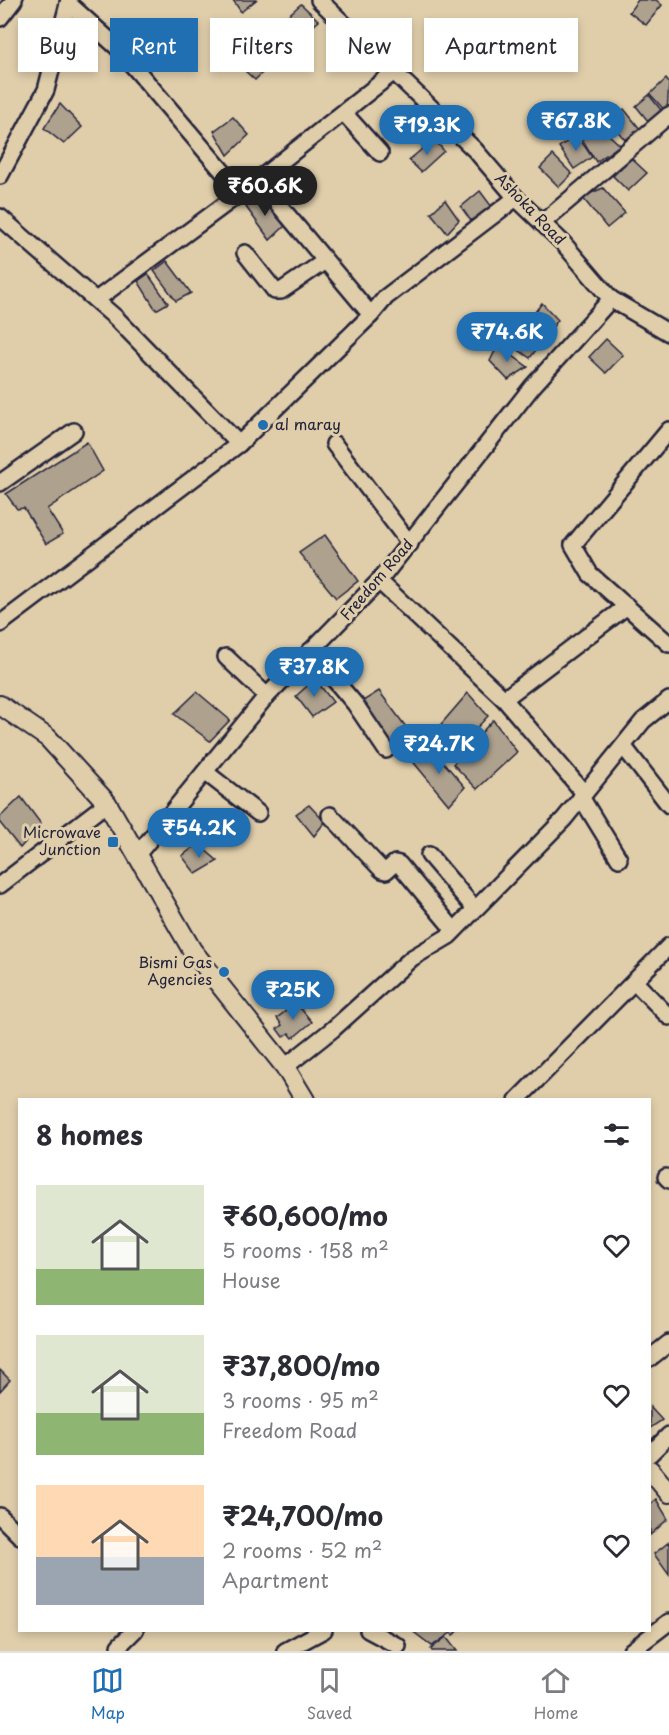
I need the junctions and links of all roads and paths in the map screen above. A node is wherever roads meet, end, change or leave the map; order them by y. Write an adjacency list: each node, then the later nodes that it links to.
1 (14, 0): 4 (street)
2 (319, 0): 5 (street, Ashoka Road)
3 (68, 1): 10 (street); 12 (street)
4 (0, 18)
5 (338, 18)
6 (394, 72): 7 (street); 13 (street, Ashoka Road)
7 (344, 113): 9 (street); 11 (street)
8 (669, 115): 15 (street)
9 (380, 153)
10 (0, 176)
11 (258, 180): 12 (street); 17 (street)
12 (241, 193): 19 (street)
13 (516, 198): 15 (street, Ashoka Road); 20 (street)
14 (0, 217): 19 (street)
15 (542, 223): 18 (street, Ashoka Road)
16 (246, 253): 17 (street)
17 (325, 261): 20 (street)
18 (611, 299): 21 (street, Ashoka Road); 27 (street, Freedom Road)
19 (96, 300): 24 (street)
20 (370, 315): 24 (street)
21 (669, 333)
22 (669, 430): 29 (street)
23 (74, 431): 26 (street)
24 (239, 444): 30 (street)
25 (334, 444): 27 (street)
26 (0, 483)
27 (410, 544): 28 (street, Freedom Road)
28 (379, 581): 32 (street, Freedom Road); 35 (street)
29 (627, 606): 31 (street); 35 (street)
30 (0, 624)
31 (669, 644)
32 (310, 651): 34 (street, Freedom Road); 39 (street)
33 (226, 657): 34 (street)
34 (267, 696): 40 (street, Freedom Road)
35 (504, 699): 41 (street)
36 (669, 700): 38 (street)
37 (0, 705): 42 (street)
38 (624, 747): 41 (street); 43 (street)
39 (386, 750)
40 (205, 772): 44 (street); 46 (street, Freedom Road)
41 (583, 795): 48 (street); 50 (street)
42 (107, 803): 46 (street); 49 (street)
43 (669, 805)
44 (258, 813)
45 (330, 815): 51 (street)
46 (137, 855): 55 (street)
47 (429, 855): 50 (street)
48 (619, 859)
49 (0, 885)
50 (476, 909): 51 (street)
51 (454, 930): 55 (street)
52 (669, 946): 53 (street)
53 (635, 982): 54 (street); 57 (street)
54 (669, 1017)
55 (285, 1067): 56 (street)
56 (304, 1098)
57 (519, 1098)
58 (669, 1343): 59 (street)
59 (651, 1357)
60 (669, 1435): 61 (street)
61 (651, 1453)
62 (651, 1471): 63 (street)
63 (669, 1492)
64 (0, 1516): 65 (street)
65 (18, 1534)
66 (669, 1622): 73 (street)
67 (133, 1632): 71 (street)
68 (320, 1632): 72 (street)
69 (372, 1632): 70 (street)
70 (398, 1646)
71 (118, 1649)
72 (285, 1651)
73 (631, 1651)

